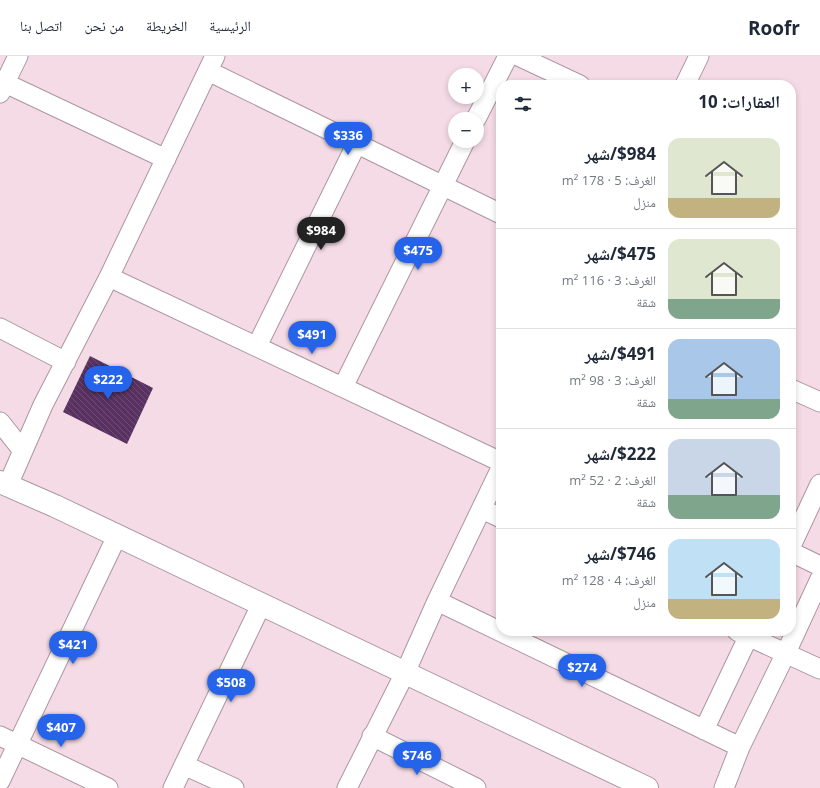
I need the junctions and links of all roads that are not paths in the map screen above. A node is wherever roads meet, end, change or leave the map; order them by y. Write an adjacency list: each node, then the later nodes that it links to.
1 (18, 56): 8 (street)
2 (508, 56): 9 (street)
3 (518, 56): 6 (street)
4 (698, 56): 7 (street)
5 (212, 63): 10 (street); 12 (street)
6 (569, 80)
7 (688, 80)
8 (3, 88): 12 (street)
9 (480, 112)
10 (357, 143): 13 (street); 17 (street)
11 (462, 148): 13 (street)
12 (166, 159): 15 (street)
13 (443, 185): 14 (street); 19 (street)
14 (496, 212)
15 (109, 277): 17 (street); 18 (street)
16 (0, 328): 18 (street)
17 (257, 346): 19 (street)
18 (66, 362): 23 (street)
19 (343, 387): 24 (street)
20 (796, 391): 21 (street)
21 (820, 402)
22 (0, 422): 23 (street)
23 (23, 451): 26 (street)
24 (496, 460)
25 (496, 479): 28 (street)
26 (4, 483): 31 (street)
27 (820, 484): 30 (street)
28 (482, 509): 29 (street); 35 (street)
29 (496, 516)
30 (796, 535)
31 (117, 536): 36 (street); 49 (street)
32 (796, 554): 33 (street)
33 (820, 566)
34 (820, 579): 38 (street)
35 (437, 601): 37 (street); 45 (street)
36 (261, 605): 45 (street); 51 (street)
37 (496, 630)
38 (796, 632)
39 (509, 636): 46 (street)
40 (745, 636): 46 (street)
41 (752, 636): 43 (street)
42 (794, 636): 43 (street)
43 (786, 654): 44 (street); 50 (street)
44 (820, 669)
45 (405, 673): 48 (street); 58 (street)
46 (704, 730): 50 (street)
47 (0, 736): 49 (street)
48 (372, 736): 53 (street); 57 (street)
49 (18, 745): 52 (street); 54 (street)
50 (740, 747): 59 (street)
51 (184, 765): 55 (street); 56 (street)
52 (0, 781)
53 (468, 786)
54 (108, 788)
55 (172, 788)
56 (234, 788)
57 (347, 788)
58 (647, 788)
59 (724, 788)

